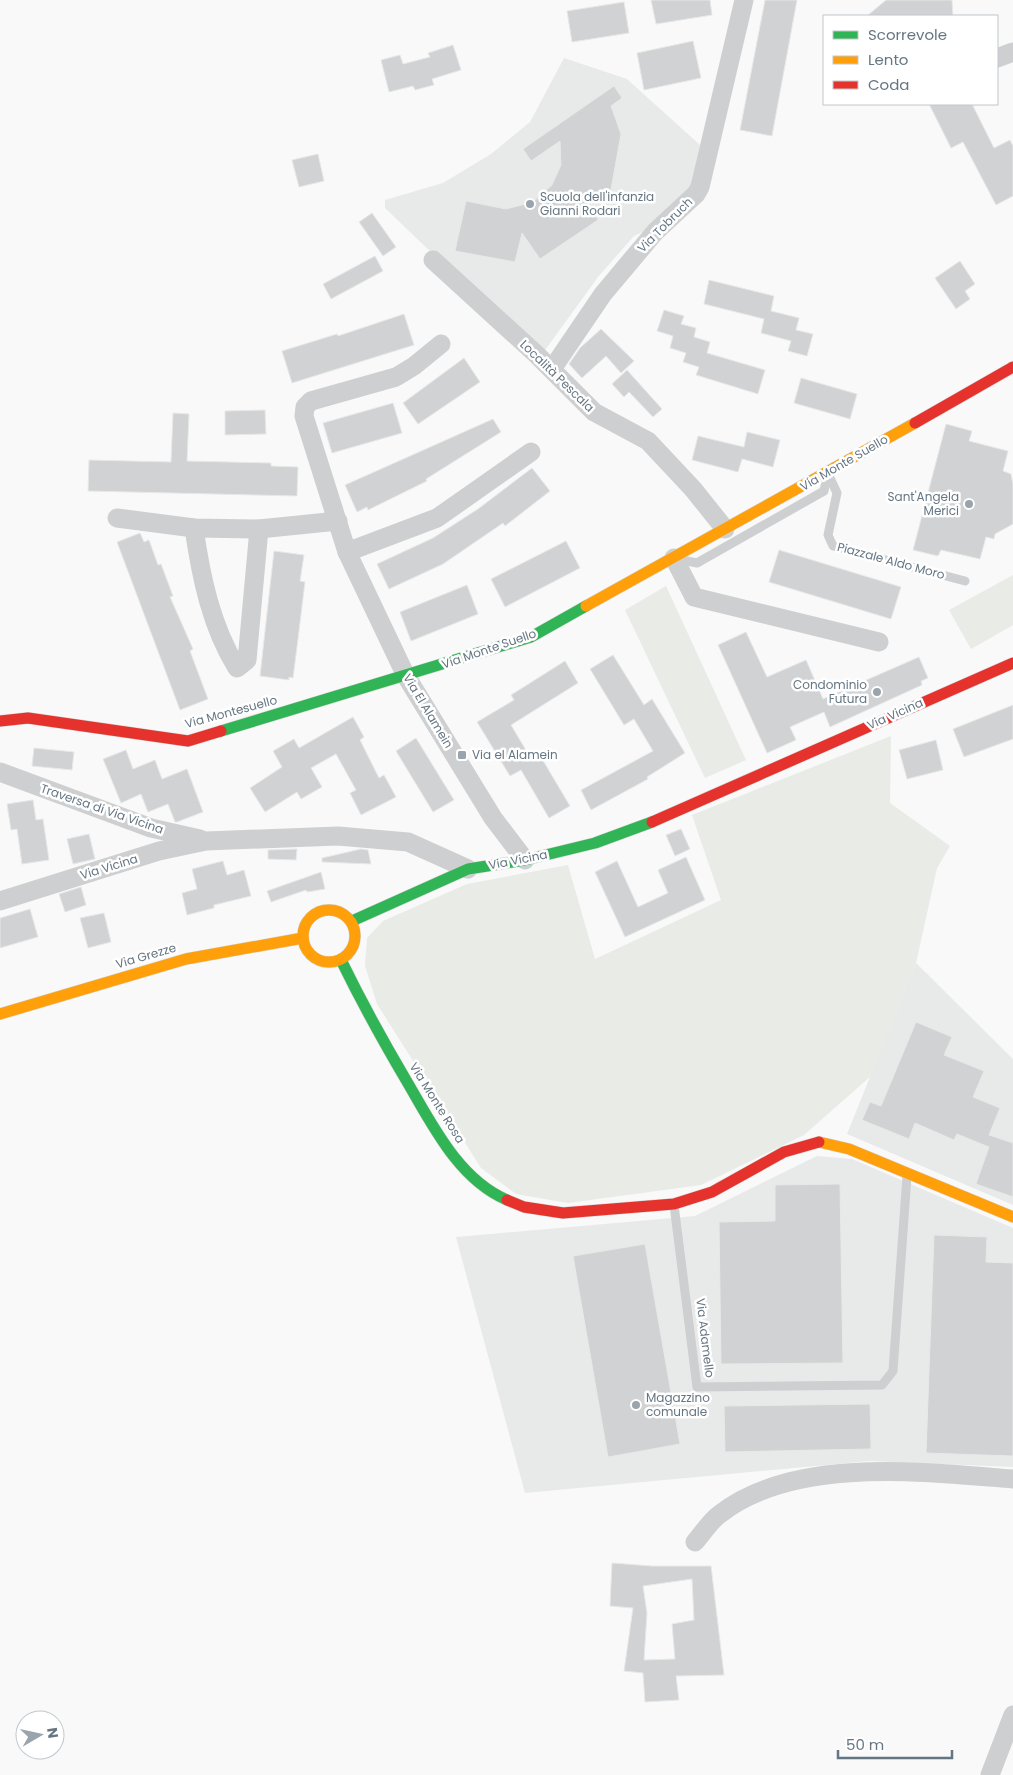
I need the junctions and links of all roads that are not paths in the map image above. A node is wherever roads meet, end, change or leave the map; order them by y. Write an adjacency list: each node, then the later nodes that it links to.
1 (744, 0): 7 (street, Via Tobruch)
2 (1013, 52): 3 (street)
3 (998, 58)
4 (433, 260): 7 (street, Località Pescala)
5 (441, 344): 11 (street, Via El Alamein)
6 (1013, 366): 9 (street, Via Monte Suello)
7 (552, 369): 13 (street, Località Pescala)
8 (531, 452): 15 (street)
9 (828, 473): 13 (street, Via Monte Suello); 16 (lane); 17 (lane, Piazzale Aldo Moro)
10 (117, 518): 12 (street)
11 (338, 521): 14 (street); 15 (street, Via El Alamein)
12 (194, 528): 14 (street); 14 (street)
13 (725, 529): 16 (street, Via Monte Suello)
14 (259, 530)
15 (347, 552): 20 (street, Via El Alamein)
16 (674, 558): 18 (street); 20 (street, Via Monte Suello)
17 (965, 581)
18 (879, 642)
19 (1013, 663): 24 (street, Via Vicina)
20 (406, 676): 21 (street, Via Montesuello); 24 (street, Via El Alamein)
21 (0, 722)
22 (0, 772): 23 (street, Traversa di Via Vicina)
23 (206, 841): 25 (street, Via Vicina); 26 (street, Via Vicina)
24 (525, 860): 25 (street, Via Vicina)
25 (468, 869): 27 (street)
26 (0, 900)
27 (352, 921): 28 (street); 29 (street)
28 (303, 938): 29 (street); 30 (street, Via Grezze)
29 (341, 960): 32 (street, Via Monte Rosa)
30 (0, 1014)
31 (907, 1173): 32 (street); 32 (lane, Via Adamello); 33 (street)
32 (674, 1204)
33 (1013, 1217)
34 (1013, 1479): 35 (street)
35 (695, 1542)
36 (1013, 1715): 37 (street)
37 (990, 1775)

